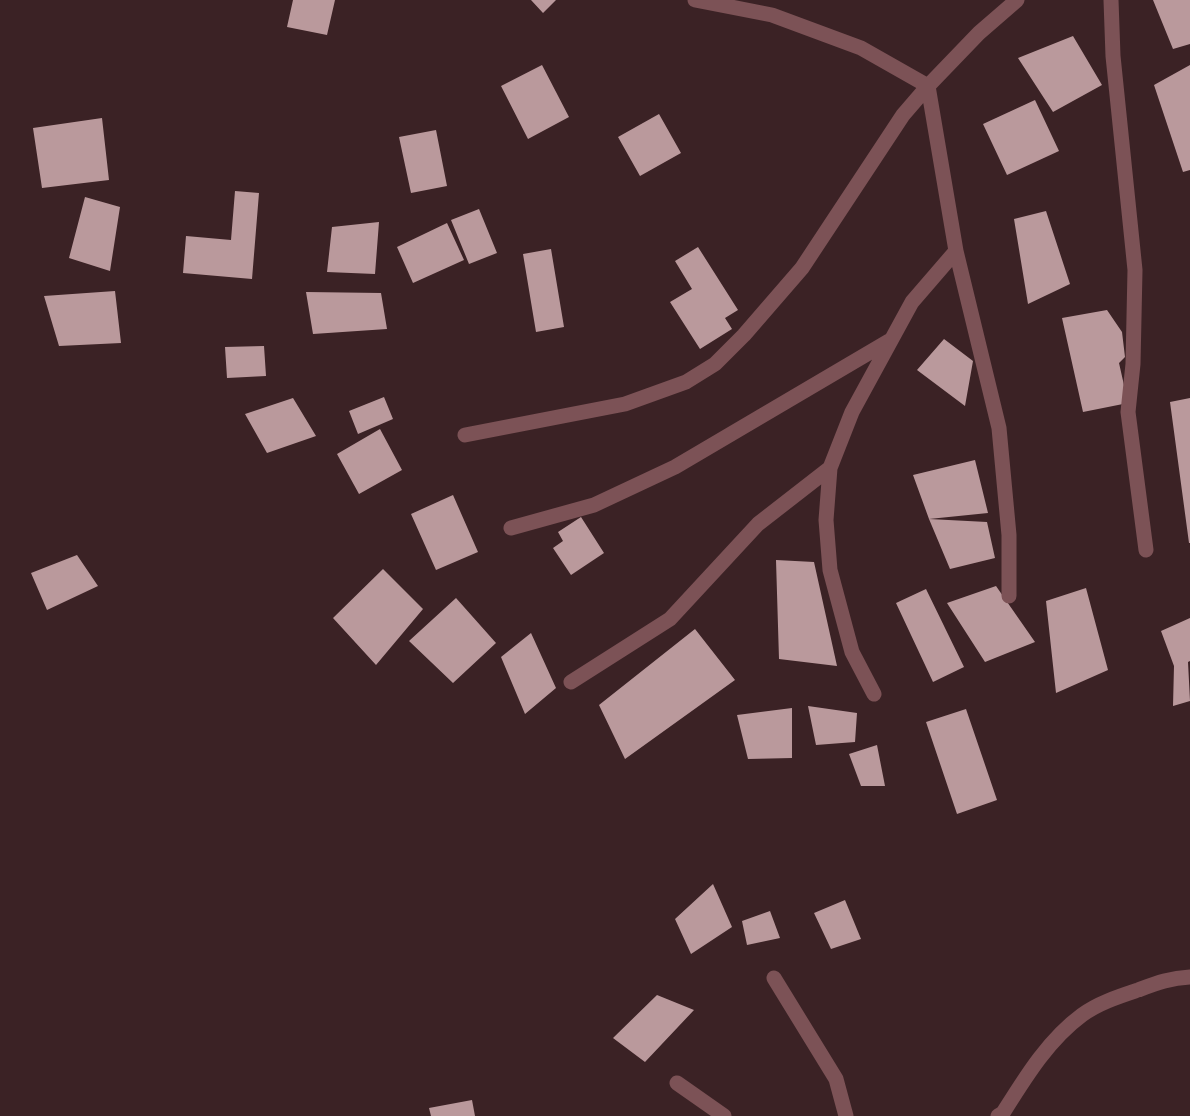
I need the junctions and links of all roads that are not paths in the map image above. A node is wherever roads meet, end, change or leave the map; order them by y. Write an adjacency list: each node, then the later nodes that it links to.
1 (695, 0): 4 (street)
2 (1017, 0): 4 (street)
3 (1111, 0): 10 (street)
4 (928, 86): 5 (street); 7 (street)
5 (956, 251): 6 (street); 11 (street)
6 (890, 340): 8 (street); 9 (street)
7 (465, 435)
8 (830, 468): 12 (street); 13 (street)
9 (511, 528)
10 (1146, 550)
11 (1009, 596)
12 (572, 682)
13 (874, 694)
14 (1190, 977): 19 (street)
15 (774, 978): 18 (street)
16 (677, 1083): 17 (street)
17 (724, 1116)
18 (846, 1116)
19 (998, 1116)

